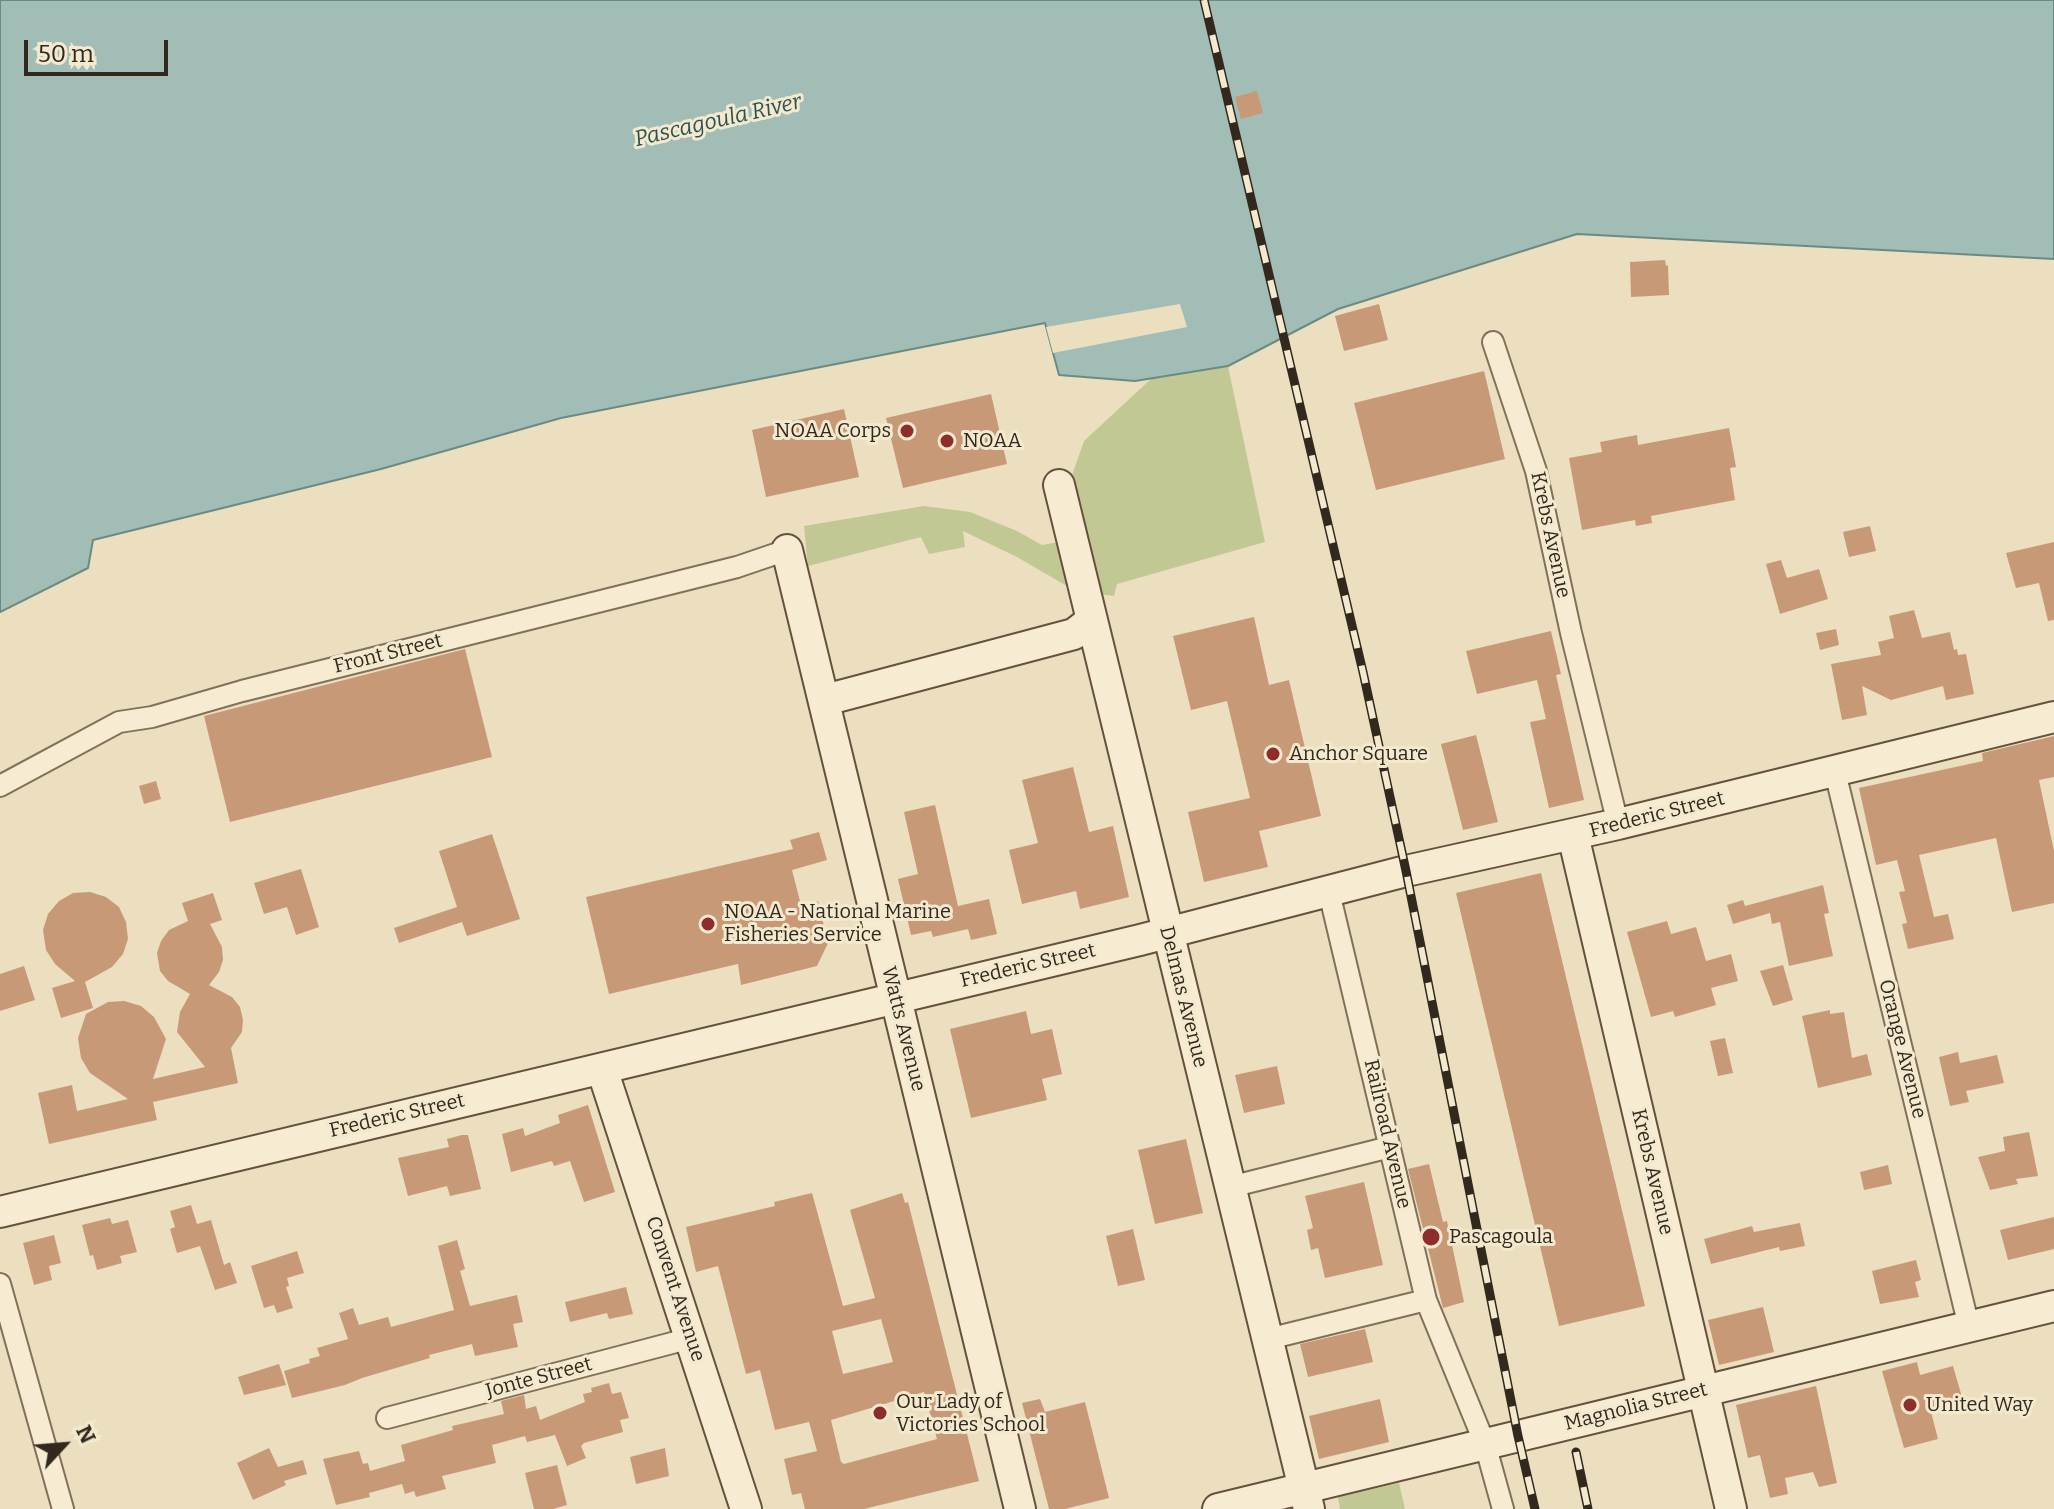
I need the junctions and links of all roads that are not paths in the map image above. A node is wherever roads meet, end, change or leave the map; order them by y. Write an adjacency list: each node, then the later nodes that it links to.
1 (1493, 342): 9 (street, Krebs Avenue)
2 (1059, 485): 4 (street, Delmas Avenue)
3 (787, 550): 5 (street, Watts Avenue); 8 (street, Front Street)
4 (1092, 620): 5 (street); 12 (street, Delmas Avenue)
5 (825, 700): 13 (street, Watts Avenue)
6 (2054, 717): 7 (street, Frederic Street)
7 (1835, 772): 9 (street, Frederic Street); 21 (street, Orange Avenue)
8 (0, 786)
9 (1618, 824): 10 (street, Frederic Street)
10 (1573, 835): 11 (street, Frederic Street); 24 (street, Krebs Avenue)
11 (1329, 892): 12 (street, Frederic Street); 15 (street, Railroad Avenue)
12 (1167, 933): 13 (street, Frederic Street); 16 (street, Delmas Avenue)
13 (895, 998): 14 (street, Frederic Street); 30 (street, Watts Avenue)
14 (602, 1069): 17 (street, Frederic Street); 22 (street, Convent Avenue)
15 (1390, 1147): 16 (street); 19 (street, Railroad Avenue)
16 (1230, 1187): 23 (street, Delmas Avenue)
17 (0, 1212)
18 (0, 1284): 28 (street)
19 (1426, 1300): 23 (street); 26 (street, Railroad Avenue)
20 (2054, 1306): 21 (street, Magnolia Street)
21 (1969, 1327): 24 (street, Magnolia Street)
22 (691, 1338): 25 (street, Jonte Street); 29 (street, Convent Avenue)
23 (1268, 1339): 27 (street, Delmas Avenue)
24 (1703, 1391): 26 (street, Magnolia Street); 33 (street, Krebs Avenue)
25 (387, 1418)
26 (1485, 1444): 27 (street, Magnolia Street); 32 (street, Railroad Avenue)
27 (1306, 1498): 31 (street, Magnolia Street)
28 (63, 1509)
29 (746, 1509)
30 (1020, 1509)
31 (1218, 1509)
32 (1503, 1509)
33 (1731, 1509)

